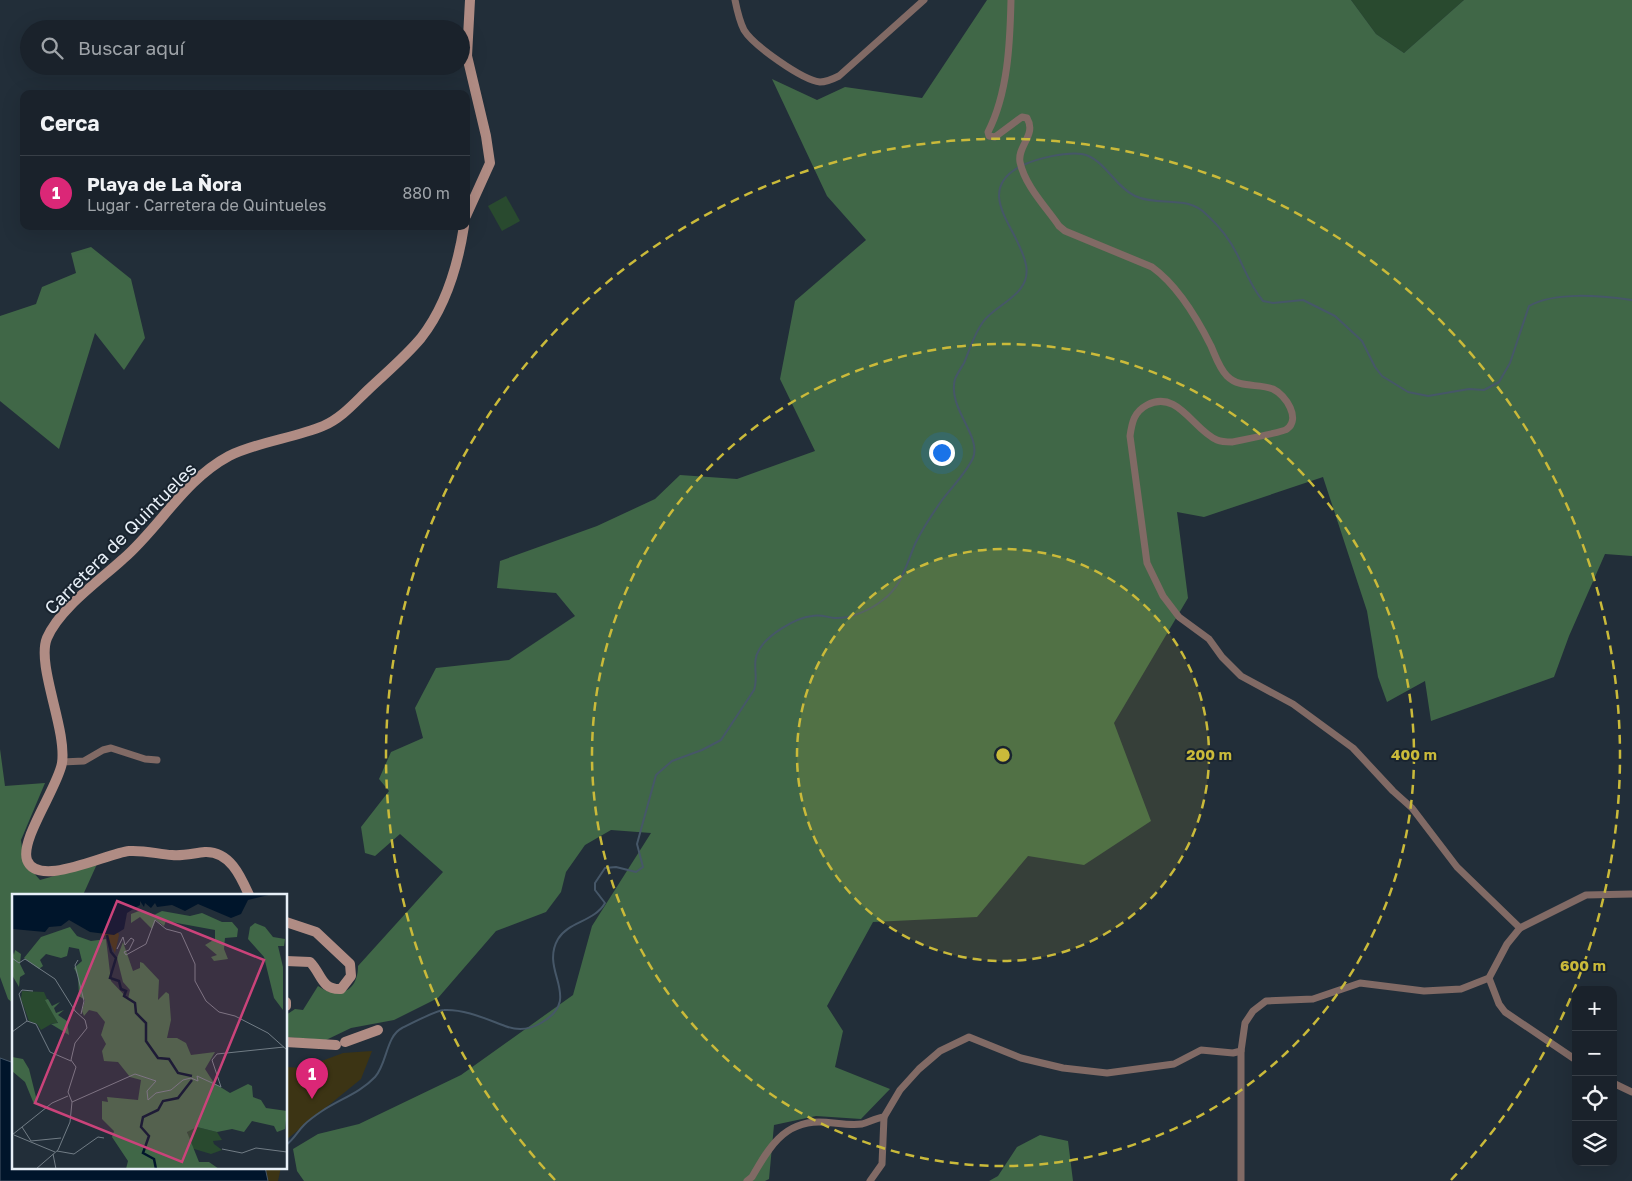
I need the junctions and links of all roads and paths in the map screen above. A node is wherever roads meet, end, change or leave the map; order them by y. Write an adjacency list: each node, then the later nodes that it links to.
1 (470, 0): 5 (street)
2 (735, 0): 3 (street)
3 (924, 0)
4 (1011, 0): 14 (street)
5 (469, 20)
6 (470, 69): 7 (street)
7 (470, 207)
8 (463, 230): 10 (street, Carretera de Quintueles)
9 (157, 760): 10 (street)
10 (62, 762): 11 (street, Carretera de Quintueles)
11 (249, 894)
12 (1632, 894): 14 (street)
13 (288, 923): 15 (street)
14 (1520, 928): 16 (street)
15 (288, 961)
16 (1489, 978): 19 (street); 20 (street)
17 (378, 1030): 18 (street)
18 (288, 1042)
19 (1241, 1051): 23 (street); 26 (street)
20 (1572, 1057)
21 (1617, 1085): 22 (street)
22 (1632, 1092)
23 (884, 1117): 24 (street); 25 (street)
24 (747, 1181)
25 (870, 1181)
26 (1241, 1181)

